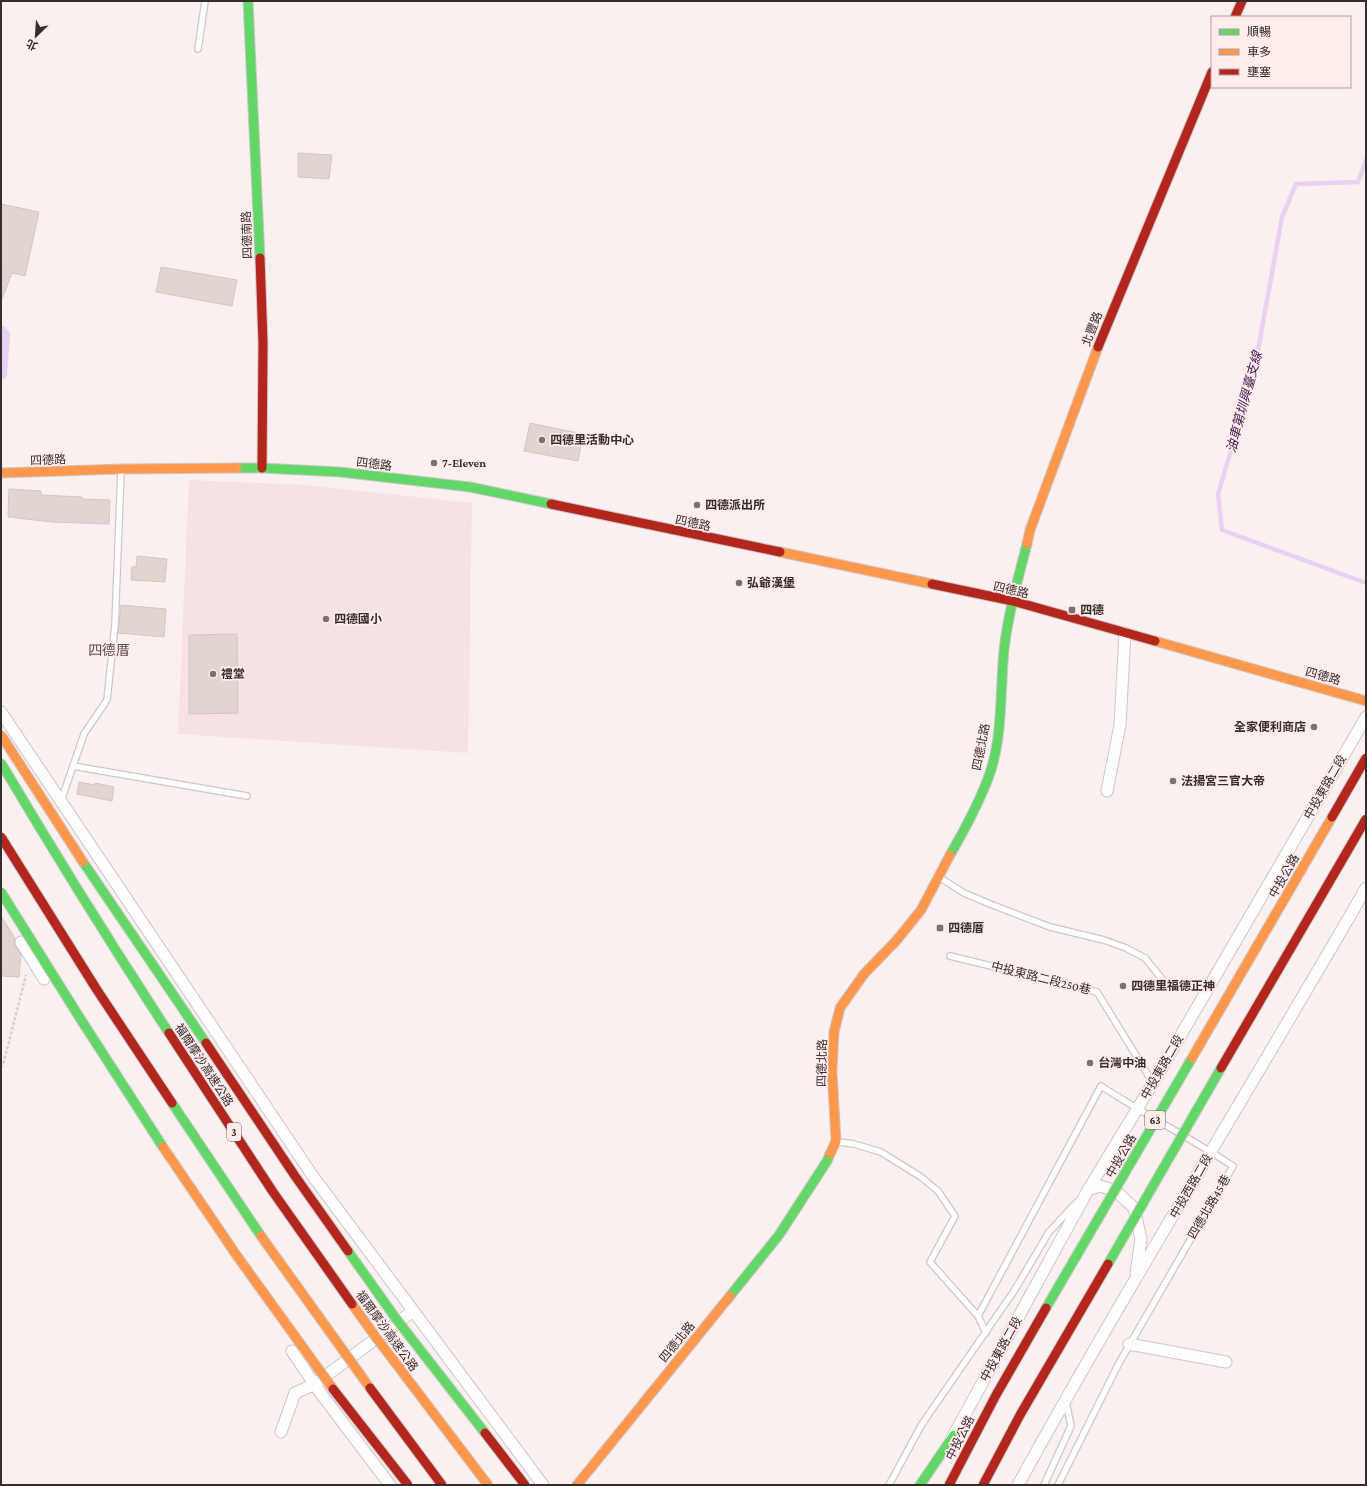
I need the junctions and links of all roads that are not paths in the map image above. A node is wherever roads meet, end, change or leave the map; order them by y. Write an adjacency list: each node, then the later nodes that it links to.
1 (205, 1): 5 (lane)
2 (248, 1): 7 (main road, 四德南路)
3 (1242, 1): 4 (main road)
4 (1235, 16)
5 (198, 48)
6 (1211, 74): 10 (main road, 北豐路)
7 (262, 468): 8 (main road, 四德路); 10 (main road, 四德路)
8 (121, 469): 9 (main road, 四德路); 18 (lane)
9 (1, 474)
10 (1013, 602): 11 (main road, 四德路); 24 (main road, 四德北路)
11 (1125, 633): 12 (main road, 四德路); 19 (street)
12 (1366, 701)
13 (1, 712): 21 (street)
14 (1366, 717): 30 (street, 中投東路二段)
15 (1, 735): 49 (main road, bridge)
16 (1366, 758): 55 (main road, 中投公路 / 63, bridge)
17 (1, 763): 48 (main road, 福爾摩沙高速公路 / 3, bridge)
18 (73, 766): 20 (lane); 21 (lane)
19 (1107, 791)
20 (247, 796)
21 (61, 801): 36 (street)
22 (1366, 819): 56 (main road, bridge)
23 (1, 837): 47 (main road, bridge)
24 (939, 876): 29 (lane); 32 (main road, 四德北路)
25 (1366, 888): 33 (street, 中投西路二段)
26 (1, 892): 46 (main road, bridge)
27 (1, 905): 41 (street)
28 (950, 956): 30 (lane, 中投東路二段250巷)
29 (1168, 985)
30 (1153, 1084): 31 (street, 中投東路二段)
31 (1137, 1110): 33 (lane, 四德北路45巷); 34 (street, 中投東路二段); 37 (lane, 四德北路45巷)
32 (836, 1141): 37 (lane); 51 (main road, 四德北路)
33 (1211, 1152): 35 (street, 中投西路二段); 39 (lane, 四德北路45巷)
34 (1088, 1190): 35 (street); 38 (lane); 44 (street, 中投東路二段)
35 (1136, 1278): 42 (street, 中投西路二段)
36 (413, 1311): 41 (street); 50 (street)
37 (978, 1316): 38 (lane)
38 (986, 1333): 52 (lane)
39 (1130, 1344): 40 (street); 59 (lane, 四德北路45巷)
40 (1226, 1362)
41 (315, 1384): 43 (street); 45 (street)
42 (1066, 1399): 57 (street, 中投西路二段); 58 (lane)
43 (282, 1432)
44 (954, 1435): 53 (main road); 54 (street, 中投東路二段)
45 (390, 1485)
46 (408, 1485)
47 (442, 1485)
48 (488, 1485)
49 (525, 1485)
50 (543, 1485)
51 (577, 1485)
52 (889, 1485)
53 (920, 1485)
54 (931, 1485)
55 (949, 1485)
56 (983, 1485)
57 (1018, 1485)
58 (1044, 1485)
59 (1058, 1485)

